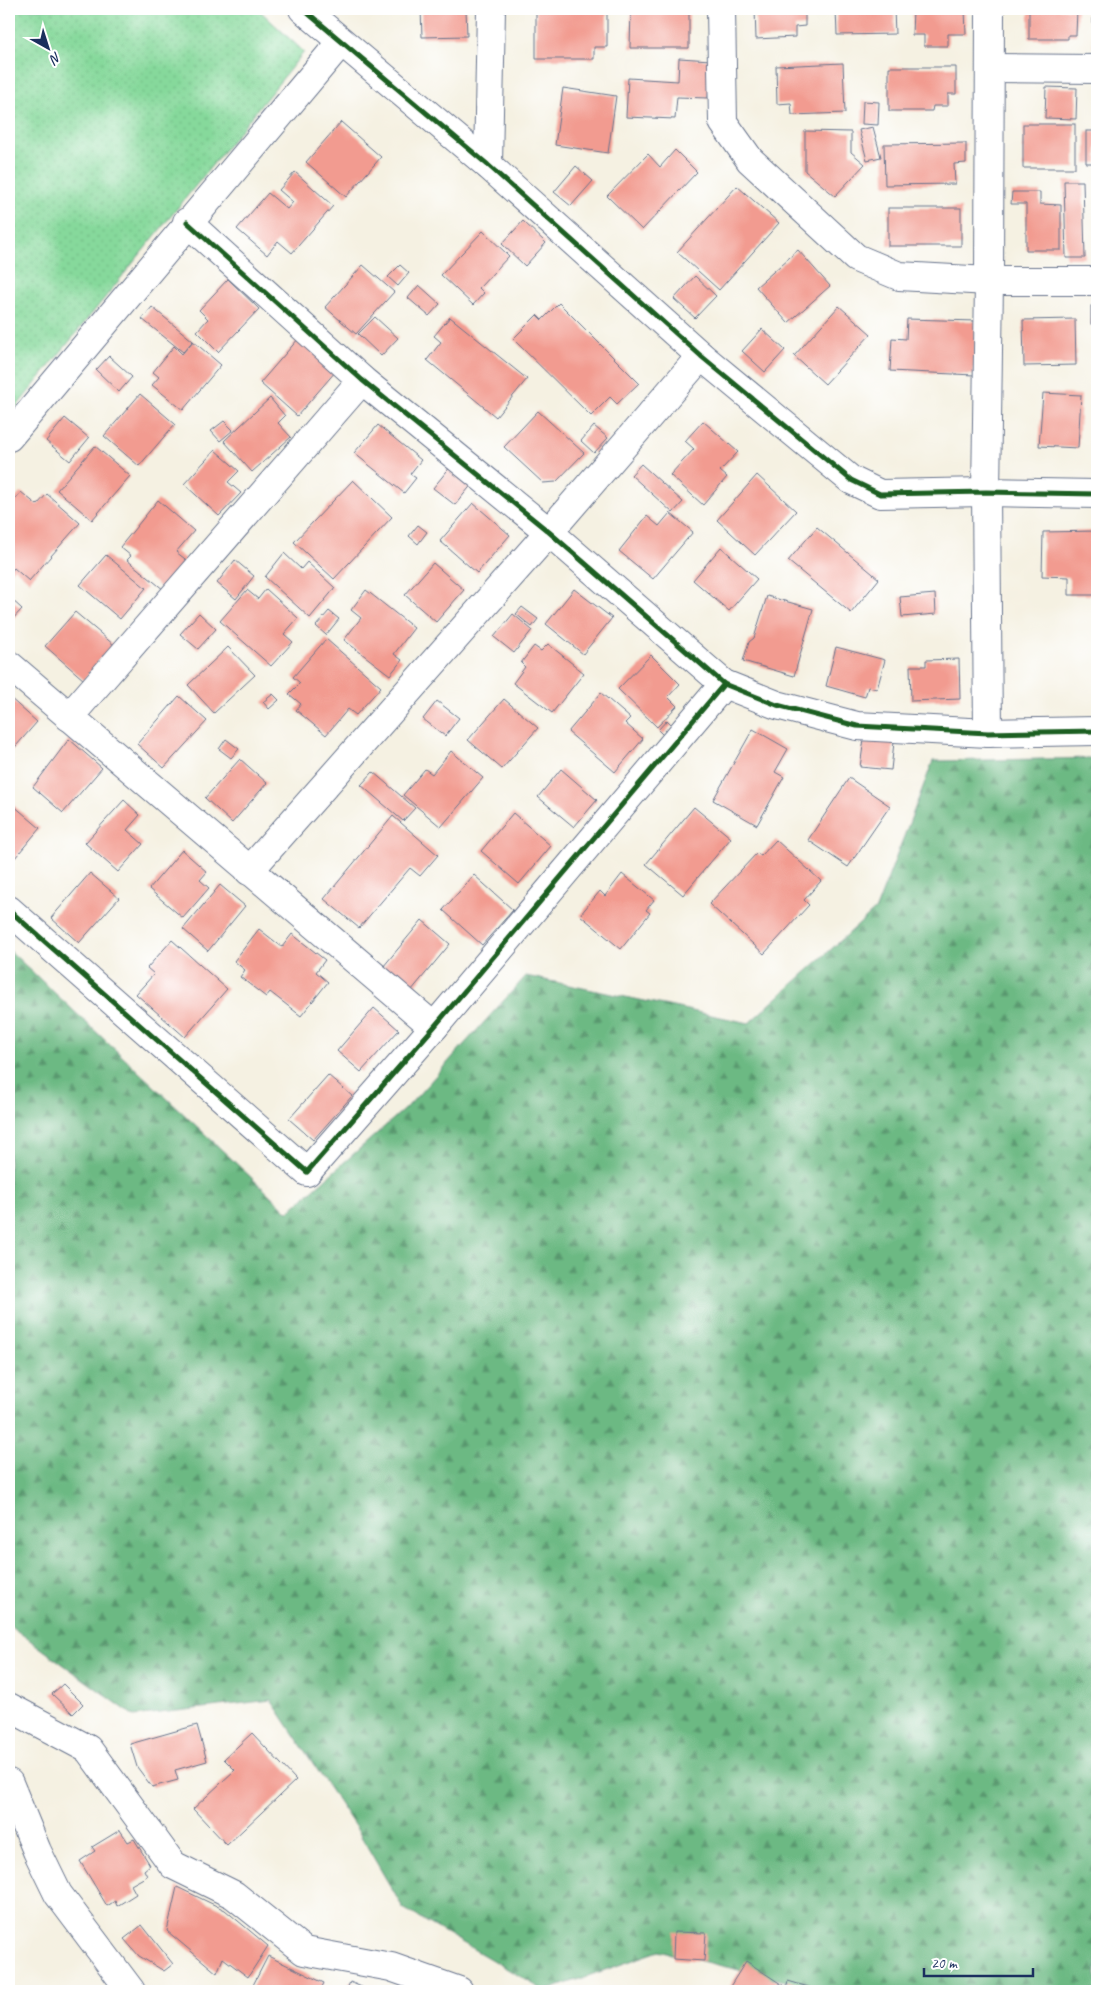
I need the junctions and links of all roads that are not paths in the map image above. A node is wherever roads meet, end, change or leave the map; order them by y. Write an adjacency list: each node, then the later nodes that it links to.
1 (304, 9): 5 (street)
2 (491, 9): 8 (street)
3 (721, 9): 11 (street)
4 (990, 9): 6 (street)
5 (341, 42): 8 (street); 9 (street)
6 (990, 68): 7 (street); 11 (street)
7 (1097, 69)
8 (488, 165): 12 (street)
9 (188, 222): 13 (street); 14 (street)
10 (1097, 280): 11 (street)
11 (989, 281): 15 (street)
12 (701, 356): 15 (street); 17 (street)
13 (362, 380): 17 (street); 20 (street)
14 (9, 437)
15 (986, 492): 16 (street); 22 (street)
16 (1097, 494)
17 (549, 532): 19 (street); 23 (street)
18 (9, 665): 20 (street)
19 (724, 684): 22 (street); 25 (street)
20 (69, 717): 23 (street)
21 (1097, 731): 22 (street)
22 (988, 732)
23 (249, 871): 25 (street)
24 (9, 910): 25 (street)
25 (434, 1027)
26 (9, 1707): 29 (street)
27 (9, 1783): 28 (street)
28 (131, 1991)
29 (459, 1991)

